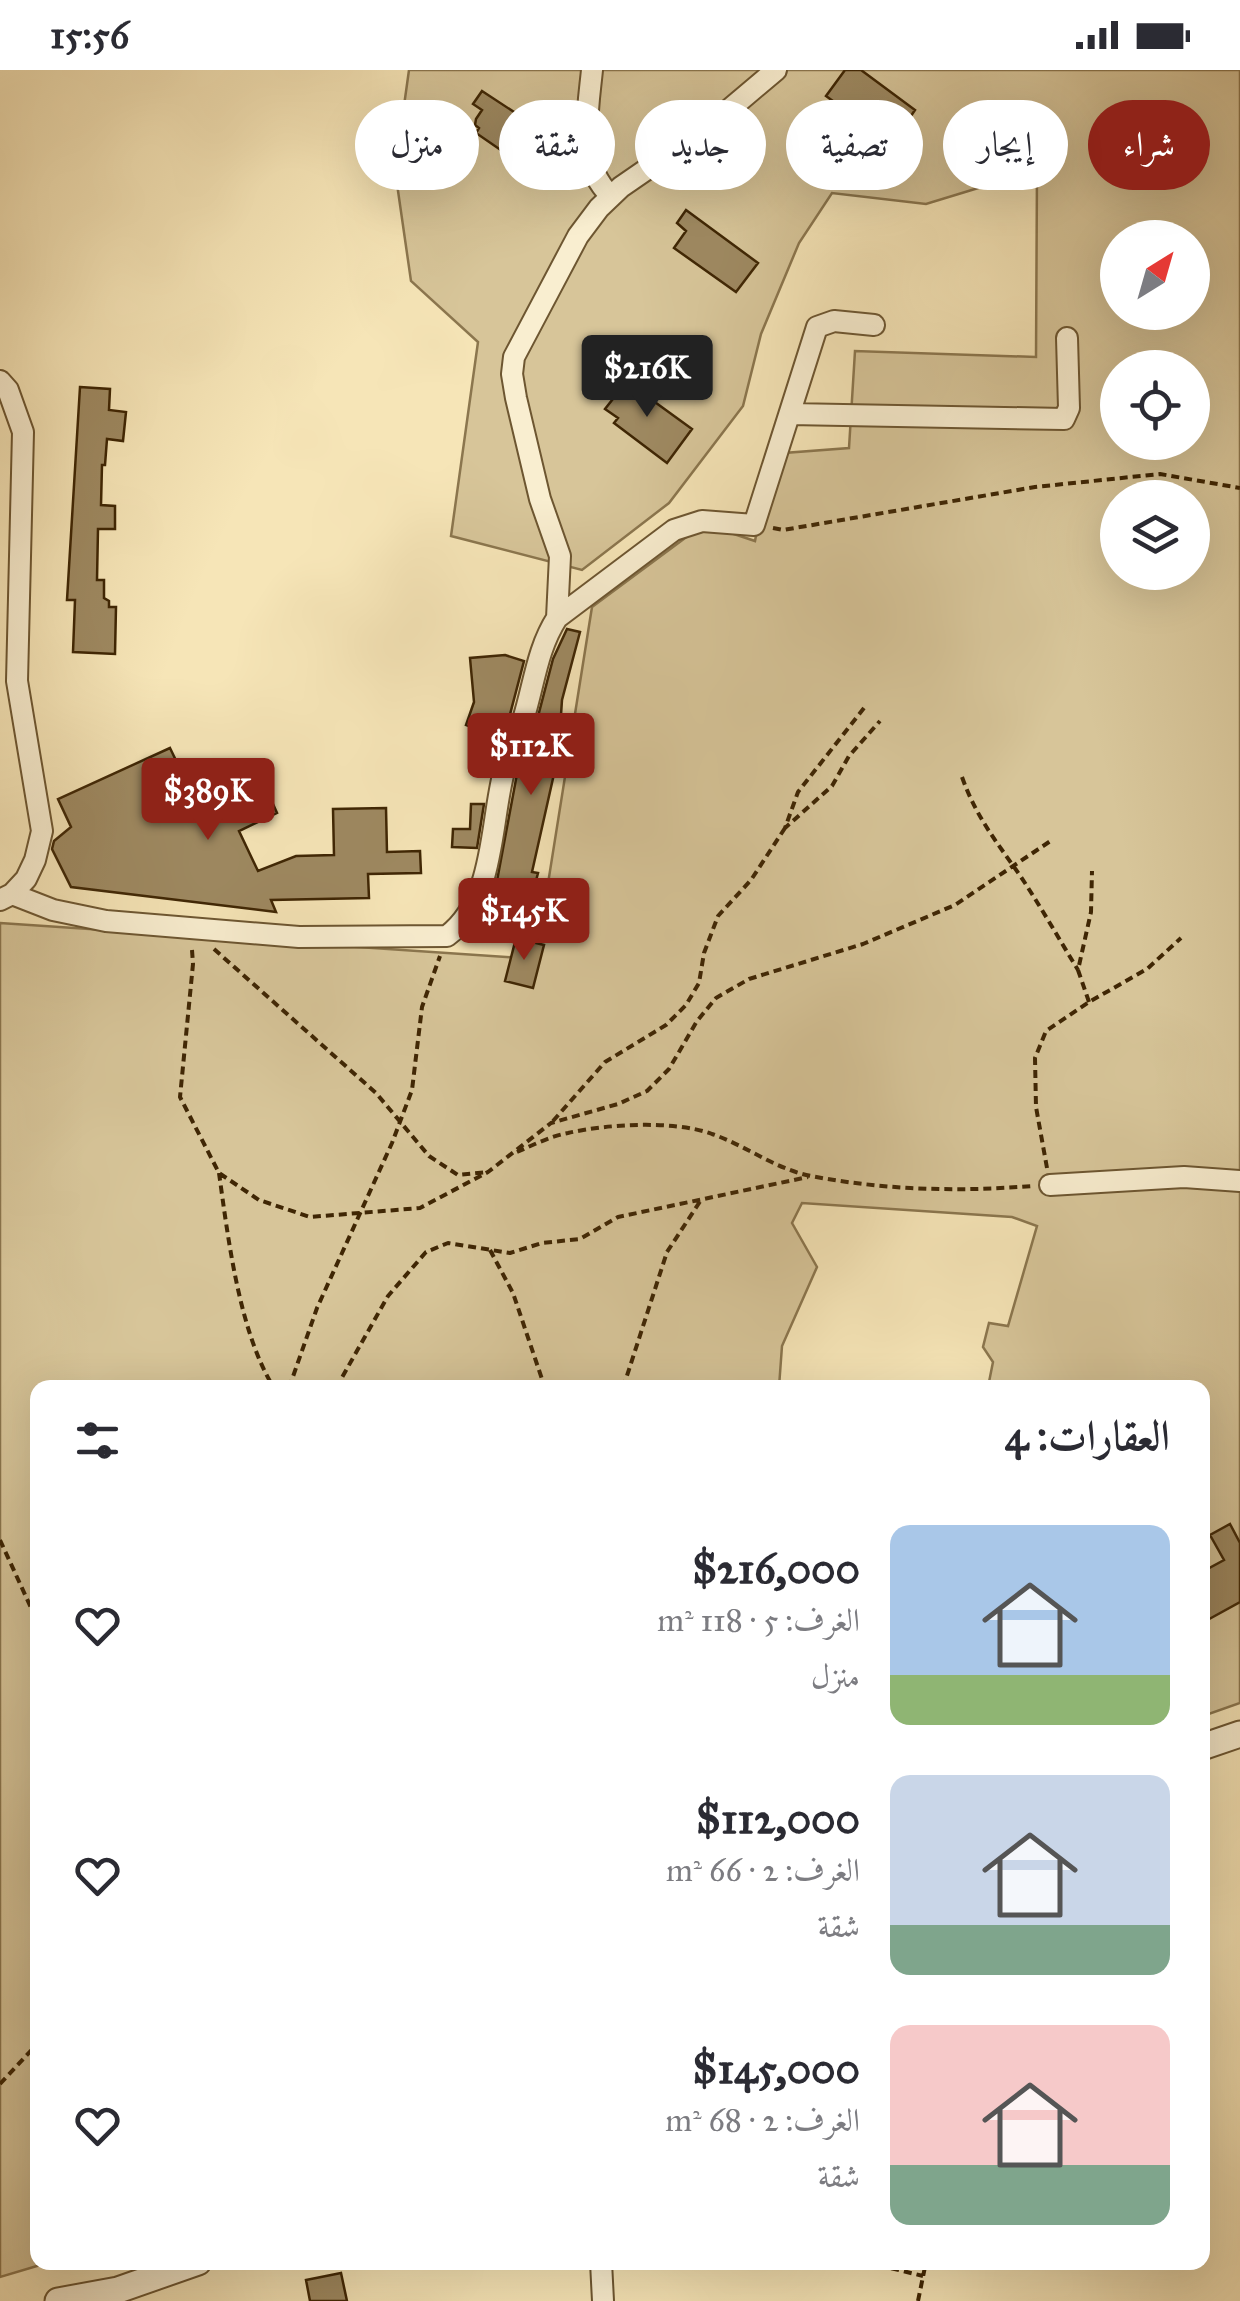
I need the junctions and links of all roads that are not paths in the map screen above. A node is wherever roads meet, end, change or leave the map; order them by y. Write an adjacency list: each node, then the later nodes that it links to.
1 (592, 70): 3 (street)
2 (776, 70): 3 (street)
3 (611, 196): 8 (street)
4 (874, 325): 7 (street)
5 (1067, 338): 7 (street)
6 (0, 381): 9 (street)
7 (790, 414): 8 (street)
8 (557, 618): 9 (street)
9 (6, 897)
10 (1240, 1181): 11 (street)
11 (1050, 1185)
12 (1240, 1734): 13 (street)
13 (1210, 1744)
14 (175, 2270): 16 (street)
15 (601, 2270): 17 (street)
16 (58, 2301)
17 (603, 2301)

